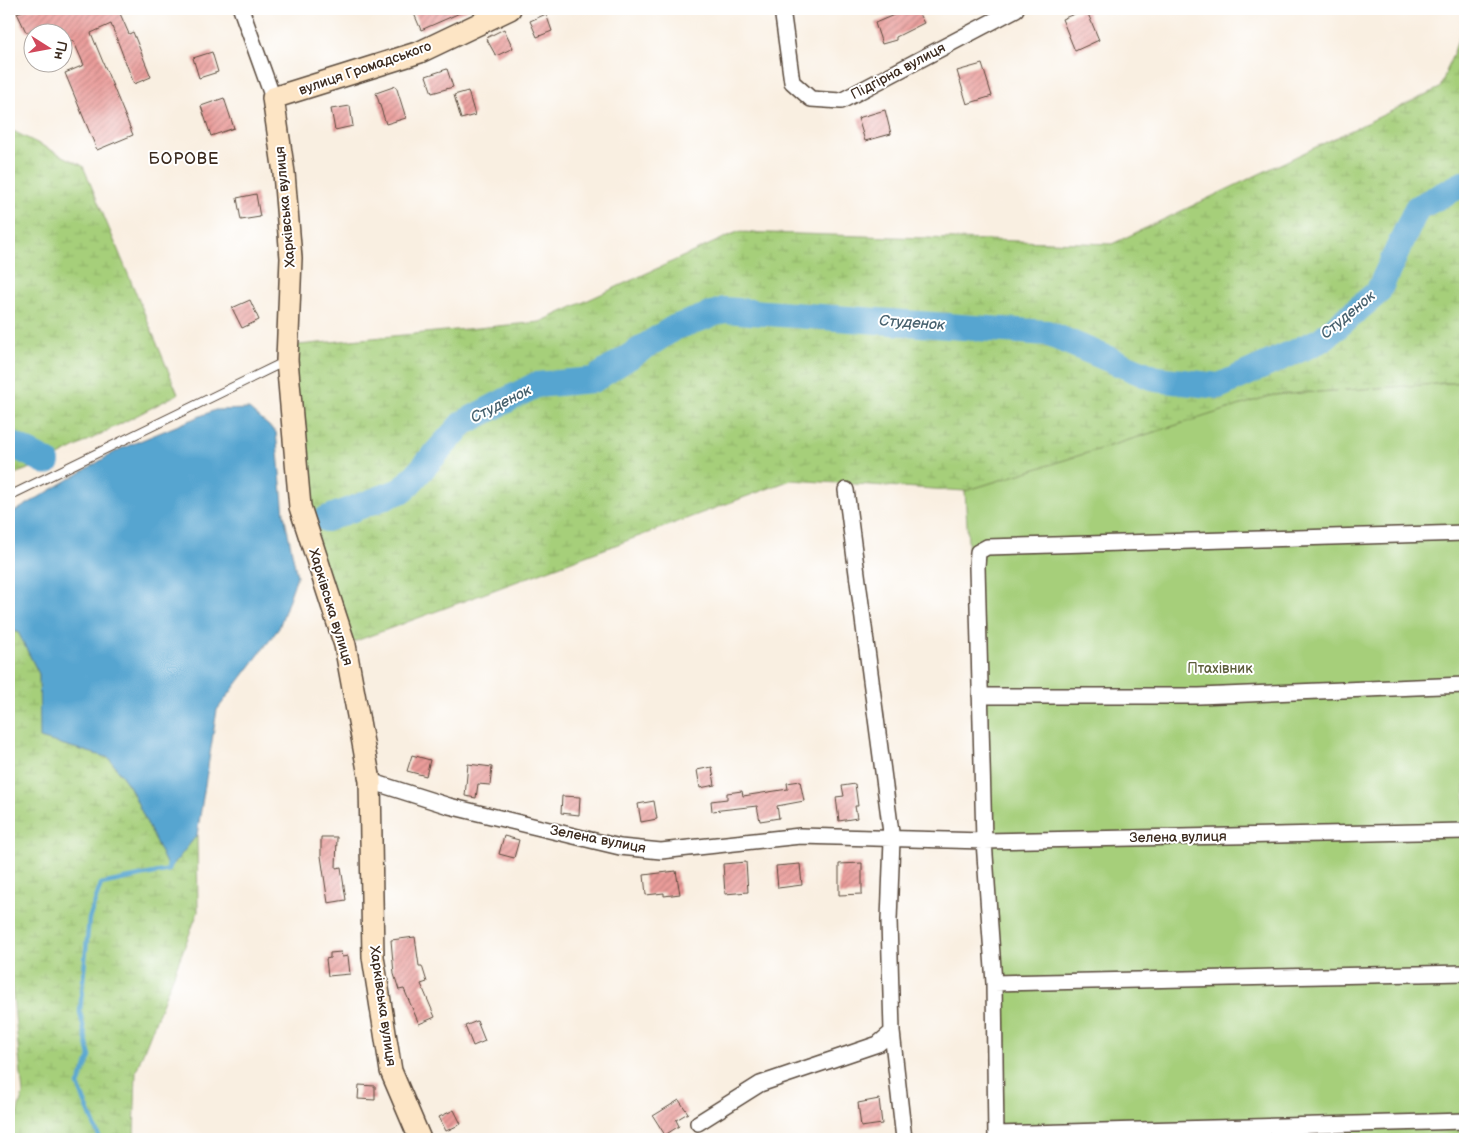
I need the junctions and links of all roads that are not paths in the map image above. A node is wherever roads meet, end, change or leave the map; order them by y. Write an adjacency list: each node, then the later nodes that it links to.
1 (241, 9): 5 (street)
2 (510, 9): 5 (street, вулиця Громадського)
3 (782, 9): 4 (street, Підгірна вулиця)
4 (1016, 9)
5 (273, 98): 6 (street, Харківська вулиця)
6 (288, 360): 8 (lane); 12 (street, Харківська вулиця)
7 (846, 490): 14 (street)
8 (9, 496)
9 (1465, 533): 11 (street)
10 (1465, 685): 11 (street)
11 (980, 696): 15 (street)
12 (370, 780): 14 (street, Зелена вулиця); 22 (street, Харківська вулиця)
13 (1465, 831): 15 (street, Зелена вулиця)
14 (892, 840): 15 (street, Зелена вулиця); 18 (street)
15 (984, 841): 17 (street)
16 (1465, 974): 17 (street)
17 (994, 982): 21 (street)
18 (892, 1032): 20 (street); 23 (street)
19 (1465, 1121): 21 (street)
20 (698, 1123)
21 (996, 1137)
22 (420, 1139)
23 (904, 1139)

